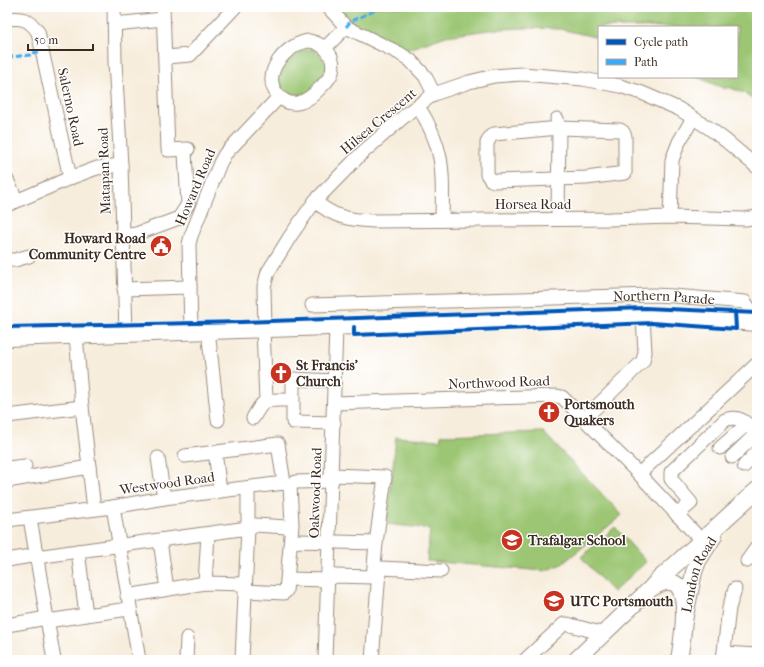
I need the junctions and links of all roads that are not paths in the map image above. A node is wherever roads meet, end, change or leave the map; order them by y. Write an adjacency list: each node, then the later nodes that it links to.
1 (114, 7): 6 (street, Matapan Road)
2 (236, 7): 9 (street)
3 (328, 7): 7 (street)
4 (163, 13): 6 (street); 9 (street)
5 (7, 19): 17 (street, Salerno Road)
6 (115, 24): 15 (street, Matapan Road)
7 (346, 27): 8 (street); 10 (street)
8 (325, 48): 11 (street); 11 (street)
9 (166, 57): 26 (street)
10 (434, 94): 12 (street, Hilsea Crescent); 13 (street, Hilsea Crescent)
11 (279, 96): 29 (street, Howard Road)
12 (418, 106): 20 (street, Hilsea Crescent); 25 (street)
13 (693, 118): 16 (street, Hilsea Crescent); 22 (street)
14 (558, 124): 18 (street); 18 (street); 18 (street)
15 (121, 165): 17 (street); 26 (street, Matapan Road)
16 (757, 168)
17 (70, 178): 21 (street)
18 (559, 178): 24 (street)
19 (7, 180): 21 (street)
20 (315, 201): 25 (street, Horsea Road); 39 (street, Hilsea Crescent)
21 (12, 203)
22 (670, 217): 23 (street, Horsea Road); 24 (street, Horsea Road)
23 (757, 217)
24 (558, 219): 25 (street, Horsea Road)
25 (442, 220)
26 (123, 236): 30 (street, Matapan Road)
27 (29, 256): 28 (street)
28 (7, 260)
29 (190, 287): 30 (street); 41 (street, Howard Road)
30 (124, 289): 42 (street, Matapan Road)
31 (560, 297): 32 (street, Northern Parade); 35 (street); 36 (street, Northern Parade)
32 (365, 304): 33 (street, Northern Parade); 37 (street)
33 (312, 305)
34 (643, 316): 35 (main road, Northern Parade); 36 (main road, Northern Parade); 53 (street)
35 (561, 320): 37 (main road, Northern Parade)
36 (753, 323)
37 (364, 326): 38 (main road, Northern Parade)
38 (336, 327): 39 (main road, Northern Parade); 46 (street, Oakwood Road)
39 (264, 329): 40 (main road, Northern Parade); 47 (street, Hilsea Crescent)
40 (208, 330): 41 (main road, Northern Parade); 54 (street)
41 (191, 331): 42 (main road, Northern Parade)
42 (126, 333): 43 (main road, Northern Parade)
43 (76, 336): 44 (main road, Northern Parade); 50 (street)
44 (7, 338)
45 (757, 364): 68 (street)
46 (335, 381): 49 (street, Oakwood Road); 55 (street)
47 (266, 400): 48 (street); 52 (street)
48 (284, 400)
49 (334, 404): 53 (street, Northwood Road); 55 (street, Oakwood Road)
50 (82, 407): 51 (street); 66 (street)
51 (7, 416)
52 (253, 418)
53 (584, 419): 68 (street, Northwood Road)
54 (218, 420)
55 (334, 423): 69 (street, Oakwood Road)
56 (747, 424): 57 (street); 58 (street); 79 (street)
57 (756, 435): 62 (street)
58 (720, 448)
59 (215, 452): 61 (street); 71 (street); 74 (street)
60 (757, 452): 65 (street)
61 (185, 456)
62 (732, 457)
63 (158, 458): 75 (street)
64 (25, 466): 67 (street)
65 (744, 466)
66 (89, 467): 70 (street); 77 (street)
67 (7, 468)
68 (639, 474): 79 (street, Northwood Road)
69 (332, 478): 71 (street, Westwood Road); 87 (street, Oakwood Road); 89 (street, Westwood Road)
70 (7, 481)
71 (287, 484): 72 (street, Westwood Road); 83 (street)
72 (248, 488): 74 (street, Westwood Road); 82 (street)
73 (757, 490): 78 (main road, London Road)
74 (220, 491): 75 (street, Westwood Road)
75 (164, 498): 76 (street, Westwood Road)
76 (113, 507): 77 (street, Westwood Road); 90 (street)
77 (94, 509): 80 (street, Westwood Road)
78 (733, 513): 85 (main road, London Road); 108 (main road, London Road)
79 (677, 515): 85 (street, Northwood Road)
80 (30, 518): 81 (street, Westwood Road); 93 (street)
81 (7, 520)
82 (248, 528): 83 (street); 84 (street); 100 (street)
83 (291, 529): 88 (street)
84 (208, 534): 86 (street); 99 (street)
85 (701, 540): 101 (main road, London Road)
86 (160, 541): 90 (street); 103 (street)
87 (330, 541): 88 (street); 89 (street); 98 (street, Oakwood Road)
88 (291, 543): 97 (street)
89 (376, 543): 98 (street)
90 (119, 546): 92 (street); 104 (street)
91 (757, 547): 95 (street)
92 (78, 551): 93 (street); 106 (street)
93 (37, 556): 94 (street); 107 (street)
94 (7, 560)
95 (747, 561)
96 (441, 571): 119 (street)
97 (288, 579): 98 (street); 100 (street)
98 (328, 580): 118 (street, Oakwood Road)
99 (205, 583): 100 (street); 103 (street)
100 (245, 587): 117 (street)
101 (651, 588): 108 (main road); 110 (main road, London Road)
102 (735, 588): 113 (street)
103 (167, 589): 104 (street)
104 (127, 596): 105 (street)
105 (129, 609): 106 (street); 115 (street)
106 (86, 615): 107 (street)
107 (47, 619): 109 (street); 114 (street)
108 (684, 621): 122 (main road)
109 (7, 624)
110 (604, 634): 120 (street); 121 (main road, London Road)
111 (187, 638): 116 (street)
112 (757, 655): 113 (street)
113 (724, 656)
114 (54, 660)
115 (139, 660)
116 (186, 660)
117 (242, 660)
118 (326, 660)
119 (372, 660)
120 (525, 660)
121 (576, 660)
122 (679, 660)

